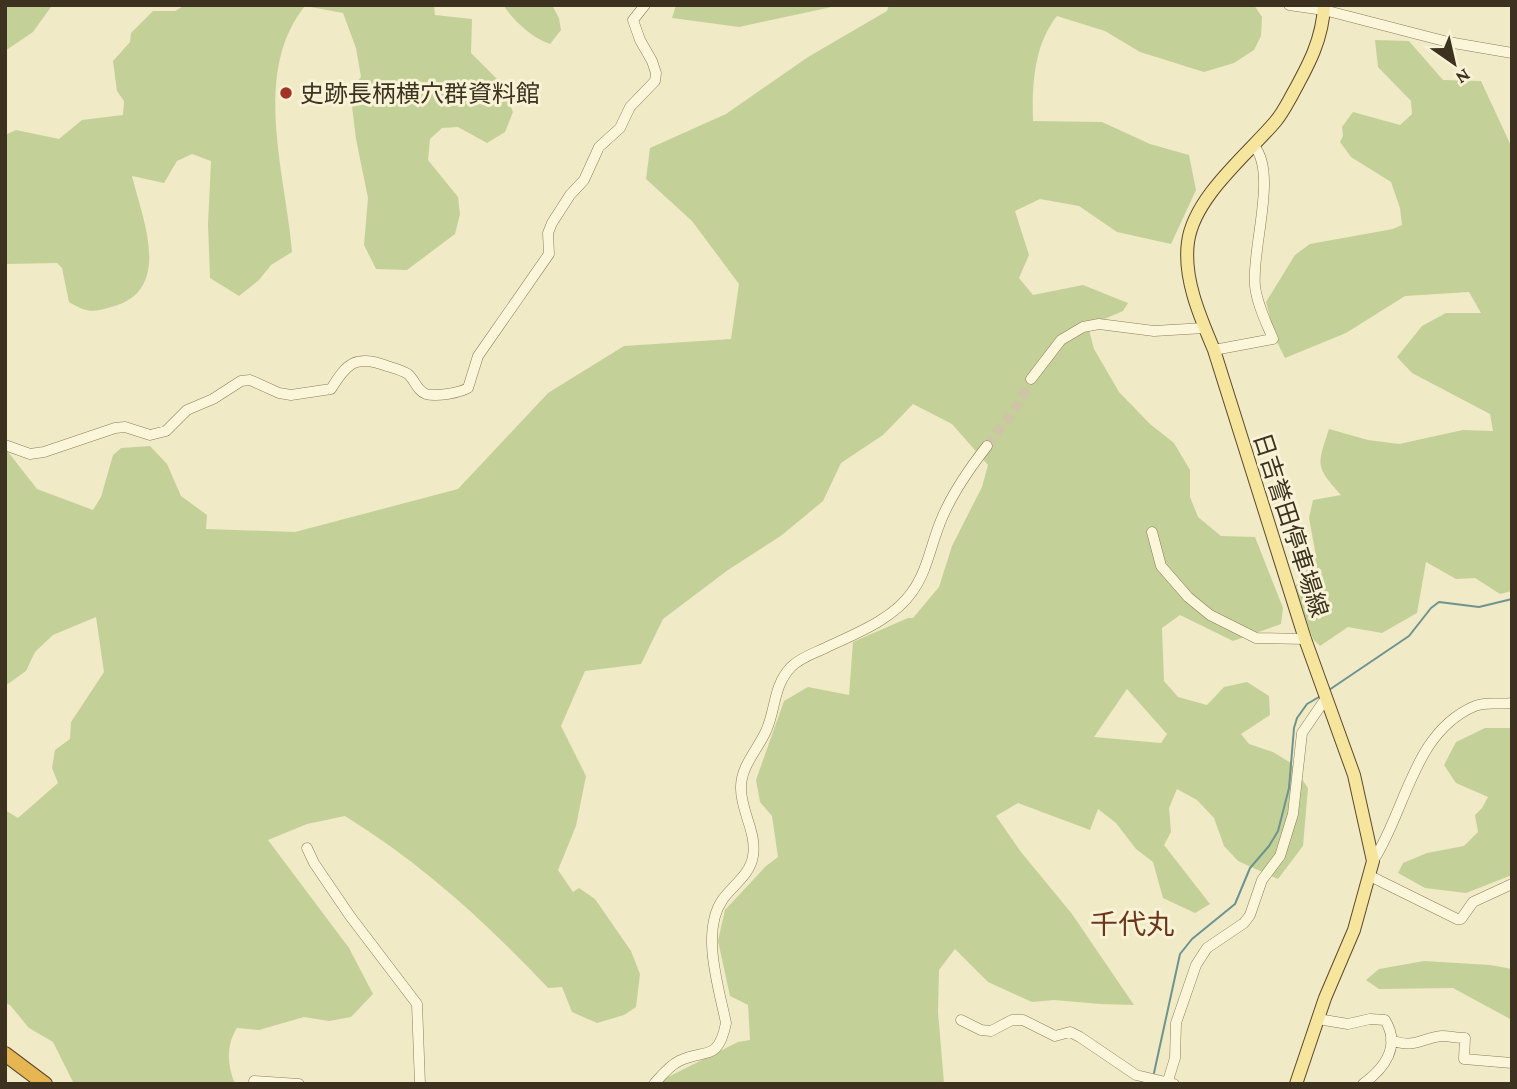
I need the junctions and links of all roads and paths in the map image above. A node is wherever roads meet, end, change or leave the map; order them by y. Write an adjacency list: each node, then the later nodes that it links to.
1 (645, 5): 9 (street)
2 (1289, 5): 3 (street)
3 (1324, 8): 4 (street); 5 (main road, 日吉誉田停車場線)
4 (1512, 53)
5 (1254, 146): 6 (main road, 日吉誉田停車場線); 7 (street)
6 (1204, 328): 7 (main road, 日吉誉田停車場線); 8 (street)
7 (1214, 350): 12 (main road, 日吉誉田停車場線)
8 (1031, 379)
9 (5, 445)
10 (986, 446): 29 (street)
11 (1152, 532): 12 (street)
12 (1305, 639): 13 (main road, 日吉誉田停車場線)
13 (1326, 698): 16 (main road, 日吉誉田停車場線); 25 (street)
14 (1512, 703): 16 (street)
15 (307, 848): 28 (street)
16 (1373, 860): 17 (main road, 日吉誉田停車場線)
17 (1370, 876): 18 (street); 19 (main road, 日吉誉田停車場線)
18 (1512, 884)
19 (1318, 1019): 21 (street); 30 (main road, 日吉誉田停車場線)
20 (961, 1020): 25 (street)
21 (1391, 1040): 23 (street); 31 (street)
22 (5, 1054): 26 (highway)
23 (1512, 1063)
24 (254, 1082): 27 (street)
25 (1169, 1083)
26 (45, 1084)
27 (299, 1084)
28 (420, 1084)
29 (654, 1084)
30 (1296, 1084)
31 (1363, 1084)

